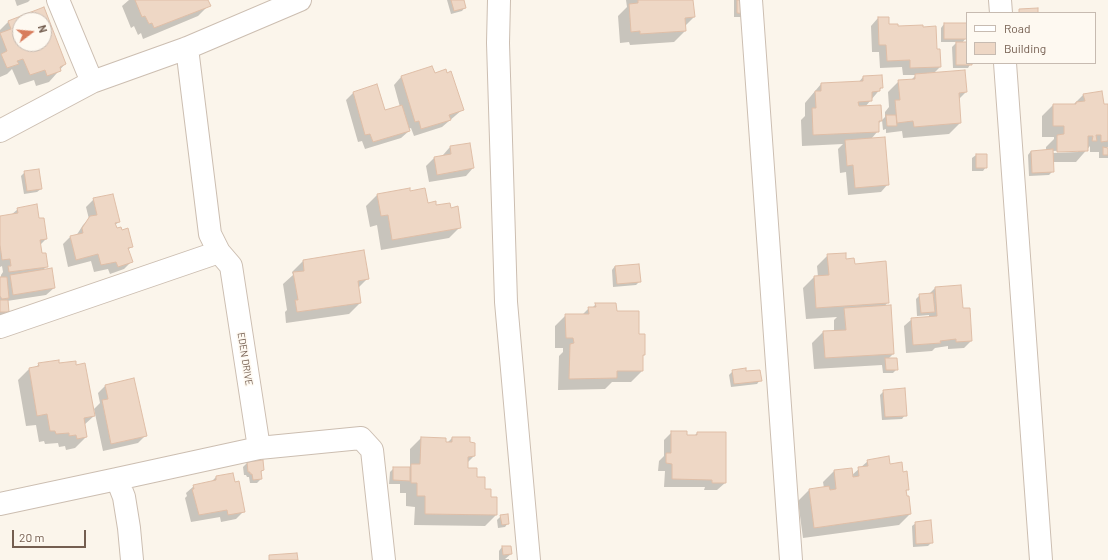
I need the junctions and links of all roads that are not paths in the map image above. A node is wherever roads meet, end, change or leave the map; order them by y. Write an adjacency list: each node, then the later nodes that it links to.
1 (58, 0): 9 (street)
2 (300, 0): 7 (street)
3 (499, 0): 18 (street)
4 (751, 0): 19 (street)
5 (1000, 0): 6 (street)
6 (1001, 12)
7 (188, 48): 9 (street); 11 (street, EDEN DRIVE)
8 (1005, 64): 20 (street)
9 (92, 82): 10 (street)
10 (0, 131)
11 (219, 252): 12 (street); 13 (street, EDEN DRIVE)
12 (0, 327)
13 (259, 448): 14 (street); 17 (street)
14 (117, 479): 15 (street); 16 (street)
15 (0, 504)
16 (132, 560)
17 (384, 560)
18 (529, 560)
19 (791, 560)
20 (1041, 560)

